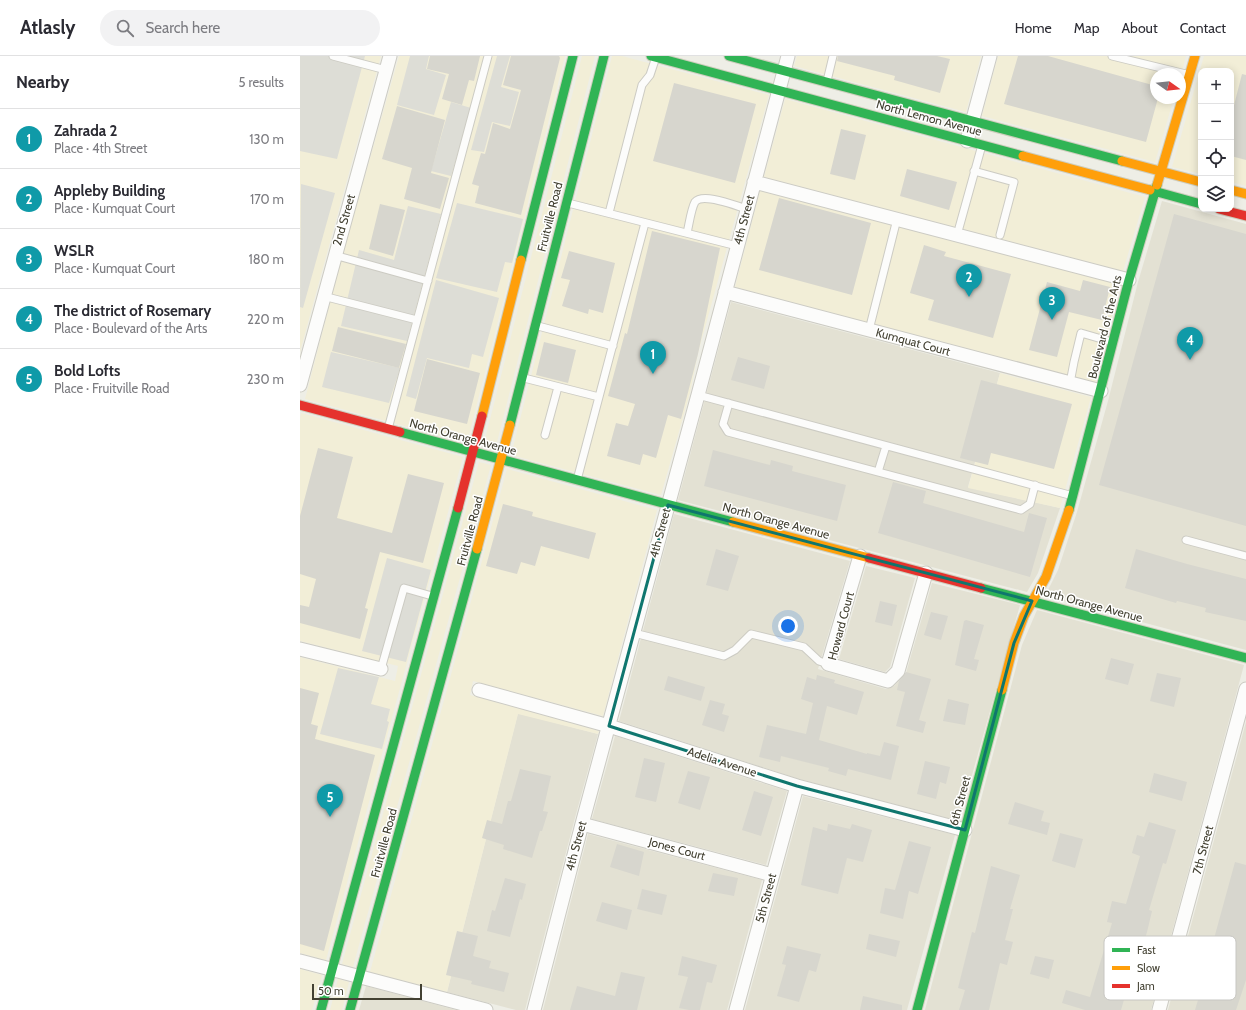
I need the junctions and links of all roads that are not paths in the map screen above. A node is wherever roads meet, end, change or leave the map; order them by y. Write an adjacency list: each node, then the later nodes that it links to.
1 (333, 56): 14 (lane)
2 (390, 56): 14 (street, 2nd Street)
3 (488, 56): 43 (lane)
4 (573, 56): 63 (street, Fruitville Road)
5 (604, 56): 29 (street, Fruitville Road)
6 (729, 56): 15 (street)
7 (788, 56): 15 (street, 4th Street)
8 (833, 56): 17 (lane)
9 (990, 56): 19 (street)
10 (1112, 56): 13 (lane)
11 (1195, 56): 16 (street, Boulevard of the Arts)
12 (653, 57): 18 (street, North Lemon Avenue); 33 (lane)
13 (1132, 58): 16 (lane)
14 (386, 70): 41 (street, 2nd Street)
15 (784, 71): 17 (street); 18 (street, 4th Street)
16 (1190, 75): 23 (street, Boulevard of the Arts)
17 (826, 83): 19 (street)
18 (779, 90): 20 (street, North Lemon Avenue); 25 (street, 4th Street)
19 (972, 121): 20 (street); 23 (street)
20 (967, 141): 21 (street, North Lemon Avenue)
21 (982, 145): 22 (lane); 27 (street, North Lemon Avenue)
22 (974, 171): 37 (lane); 39 (lane)
23 (1161, 172): 24 (street); 27 (street, Boulevard of the Arts)
24 (1198, 181)
25 (754, 182): 31 (street, 4th Street); 35 (street)
26 (1234, 191): 28 (street)
27 (1156, 192): 30 (street, North Lemon Avenue); 42 (street, Boulevard of the Arts)
28 (1246, 194)
29 (566, 202): 33 (lane); 47 (street, Fruitville Road)
30 (1198, 203)
31 (747, 208): 38 (lane); 40 (street, 4th Street)
32 (1231, 212): 34 (street)
33 (609, 213): 36 (lane)
34 (1246, 216)
35 (897, 219): 42 (street); 48 (lane)
36 (645, 223): 38 (lane); 50 (lane)
37 (959, 228)
38 (687, 233): 40 (lane)
39 (1000, 235)
40 (737, 246): 44 (street, 4th Street)
41 (334, 255): 43 (lane); 45 (street, 2nd Street)
42 (1130, 280): 49 (street, Boulevard of the Arts)
43 (428, 281): 46 (lane)
44 (725, 292): 48 (street, Kumquat Court); 56 (street, 4th Street)
45 (324, 296): 46 (lane); 53 (street, 2nd Street)
46 (417, 320): 60 (lane)
47 (536, 326): 50 (lane); 51 (street, Fruitville Road)
48 (869, 330): 52 (street, Kumquat Court)
49 (1114, 342): 52 (lane); 55 (street, Boulevard of the Arts)
50 (613, 346): 57 (lane)
51 (522, 377): 54 (lane); 64 (street, Fruitville Road)
52 (1070, 383): 55 (street, Kumquat Court)
53 (300, 385)
54 (558, 387): 57 (lane); 61 (lane)
55 (1101, 391): 68 (street, Boulevard of the Arts)
56 (698, 395): 58 (lane); 69 (street, 4th Street)
57 (599, 397): 66 (lane)
58 (729, 403): 62 (lane); 65 (lane)
59 (300, 405): 60 (street, North Orange Avenue)
60 (388, 429): 63 (street, North Orange Avenue)
61 (545, 435)
62 (886, 446): 65 (lane); 67 (lane)
63 (473, 452): 64 (street, North Orange Avenue); 74 (street, Fruitville Road)
64 (501, 460): 66 (street, North Orange Avenue); 91 (street, Fruitville Road)
65 (878, 472): 67 (lane)
66 (577, 480): 69 (street, North Orange Avenue)
67 (1035, 485): 68 (lane)
68 (1073, 496): 75 (street, Boulevard of the Arts)
69 (668, 505): 71 (street, North Orange Avenue); 76 (street, 4th Street)
70 (1186, 540): 72 (lane)
71 (860, 556): 73 (street, North Orange Avenue); 79 (street, Howard Court)
72 (1246, 556)
73 (926, 573): 75 (street, North Orange Avenue); 79 (street, Howard Court)
74 (434, 596): 80 (lane); 90 (street, Fruitville Road)
75 (1032, 601): 78 (street, North Orange Avenue); 86 (street, 6th Street)
76 (634, 633): 79 (lane); 83 (street, 4th Street)
77 (300, 649): 80 (street)
78 (1246, 658)
79 (828, 664)
80 (381, 670)
81 (1246, 689): 88 (street, 7th Street)
82 (479, 690): 83 (street, Adelia Avenue)
83 (609, 726): 84 (street, Adelia Avenue); 85 (street, 4th Street)
84 (797, 786): 86 (street, Adelia Avenue); 87 (street, 5th Street)
85 (582, 824): 87 (street, Jones Court); 96 (street, 4th Street)
86 (965, 830): 98 (street, 6th Street)
87 (772, 875): 97 (street, 5th Street)
88 (1179, 936)
89 (300, 961): 90 (street)
90 (332, 969): 91 (street); 93 (street, Fruitville Road)
91 (360, 977): 94 (street, Fruitville Road); 95 (street)
92 (1162, 1000): 99 (street, 7th Street)
93 (321, 1010)
94 (350, 1010)
95 (486, 1010)
96 (534, 1010)
97 (736, 1010)
98 (917, 1010)
99 (1159, 1010)

